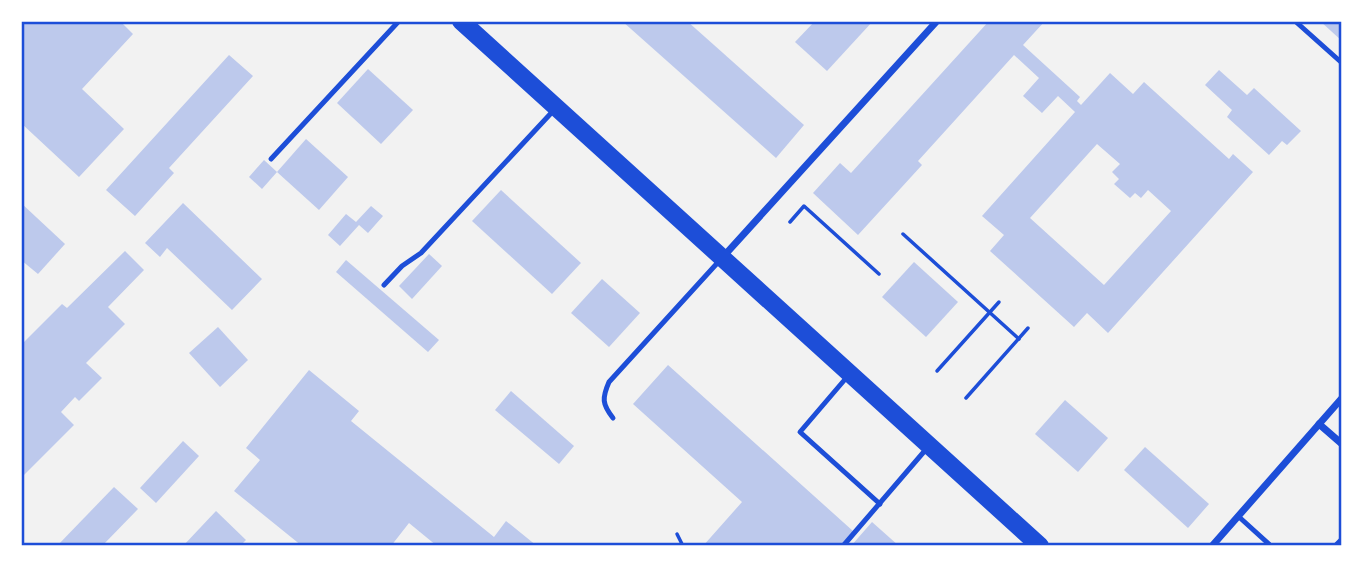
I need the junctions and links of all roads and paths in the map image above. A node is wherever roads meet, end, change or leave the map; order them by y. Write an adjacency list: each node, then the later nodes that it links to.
1 (399, 21): 7 (lane)
2 (461, 21): 6 (main road)
3 (937, 21): 10 (street)
4 (1295, 21): 5 (lane)
5 (1342, 63)
6 (556, 108): 10 (main road); 12 (lane)
7 (271, 159)
8 (790, 222): 11 (path)
9 (903, 234): 14 (path)
10 (721, 258): 18 (main road); 21 (lane)
11 (879, 274)
12 (384, 285)
13 (999, 302): 14 (path)
14 (990, 313): 16 (path); 17 (path)
15 (1028, 328): 16 (path)
16 (1019, 339): 19 (path)
17 (937, 371)
18 (850, 374): 24 (main road); 25 (lane)
19 (966, 398)
20 (1342, 398): 22 (street)
21 (613, 418)
22 (1319, 424): 23 (street); 26 (street)
23 (1342, 444)
24 (929, 446): 25 (lane); 31 (main road)
25 (880, 504): 30 (lane)
26 (1238, 516): 32 (street); 33 (lane)
27 (677, 534): 29 (path)
28 (1342, 539): 34 (lane)
29 (683, 546)
30 (843, 546)
31 (1040, 546)
32 (1212, 546)
33 (1271, 546)
34 (1335, 546)

